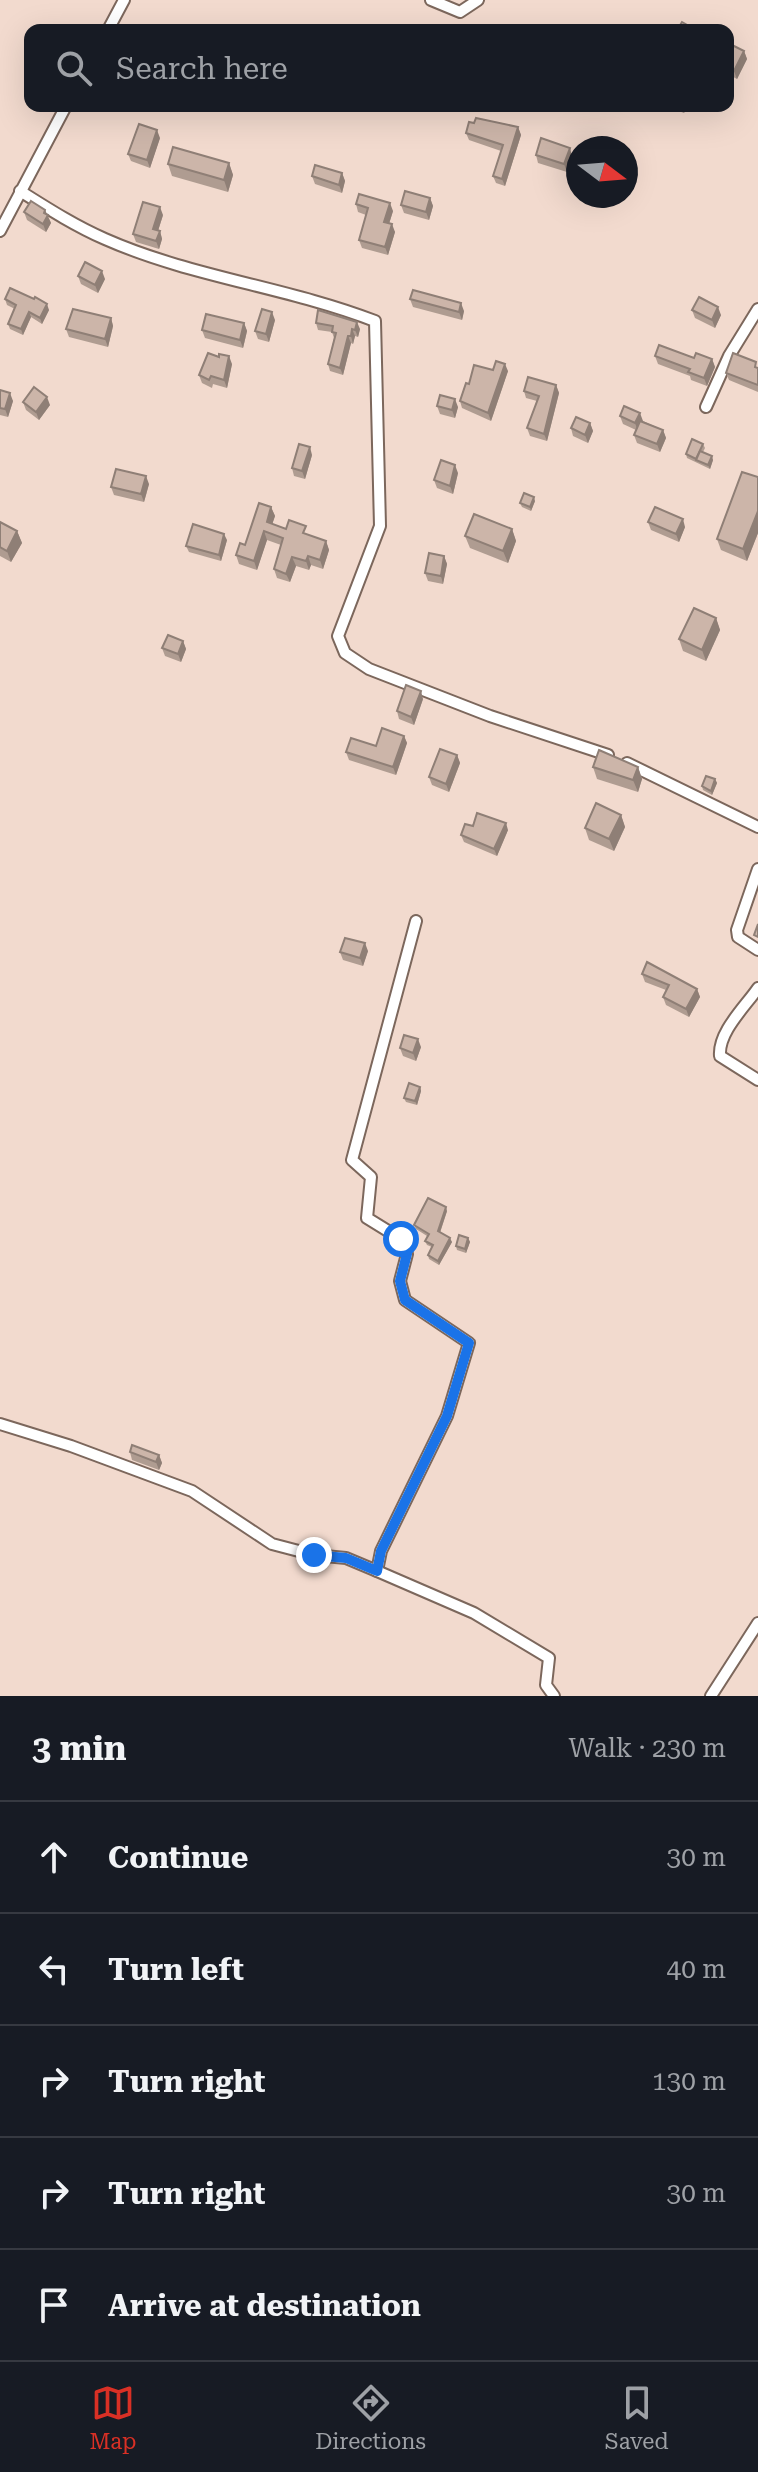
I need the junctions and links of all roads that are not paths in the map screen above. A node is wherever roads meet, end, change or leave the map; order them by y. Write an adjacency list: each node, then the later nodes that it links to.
1 (124, 0): 4 (street)
2 (431, 0): 3 (street)
3 (478, 0)
4 (111, 24)
5 (63, 112): 6 (street)
6 (20, 191): 7 (street); 10 (street)
7 (0, 231)
8 (758, 309): 9 (street)
9 (706, 407)
10 (758, 827)
11 (758, 869): 13 (street)
12 (416, 921): 17 (street)
13 (758, 950)
14 (758, 988): 15 (street)
15 (758, 1080)
16 (0, 1424): 17 (street)
17 (377, 1571): 19 (street)
18 (758, 1623): 20 (street)
19 (554, 1696)
20 (711, 1696)

